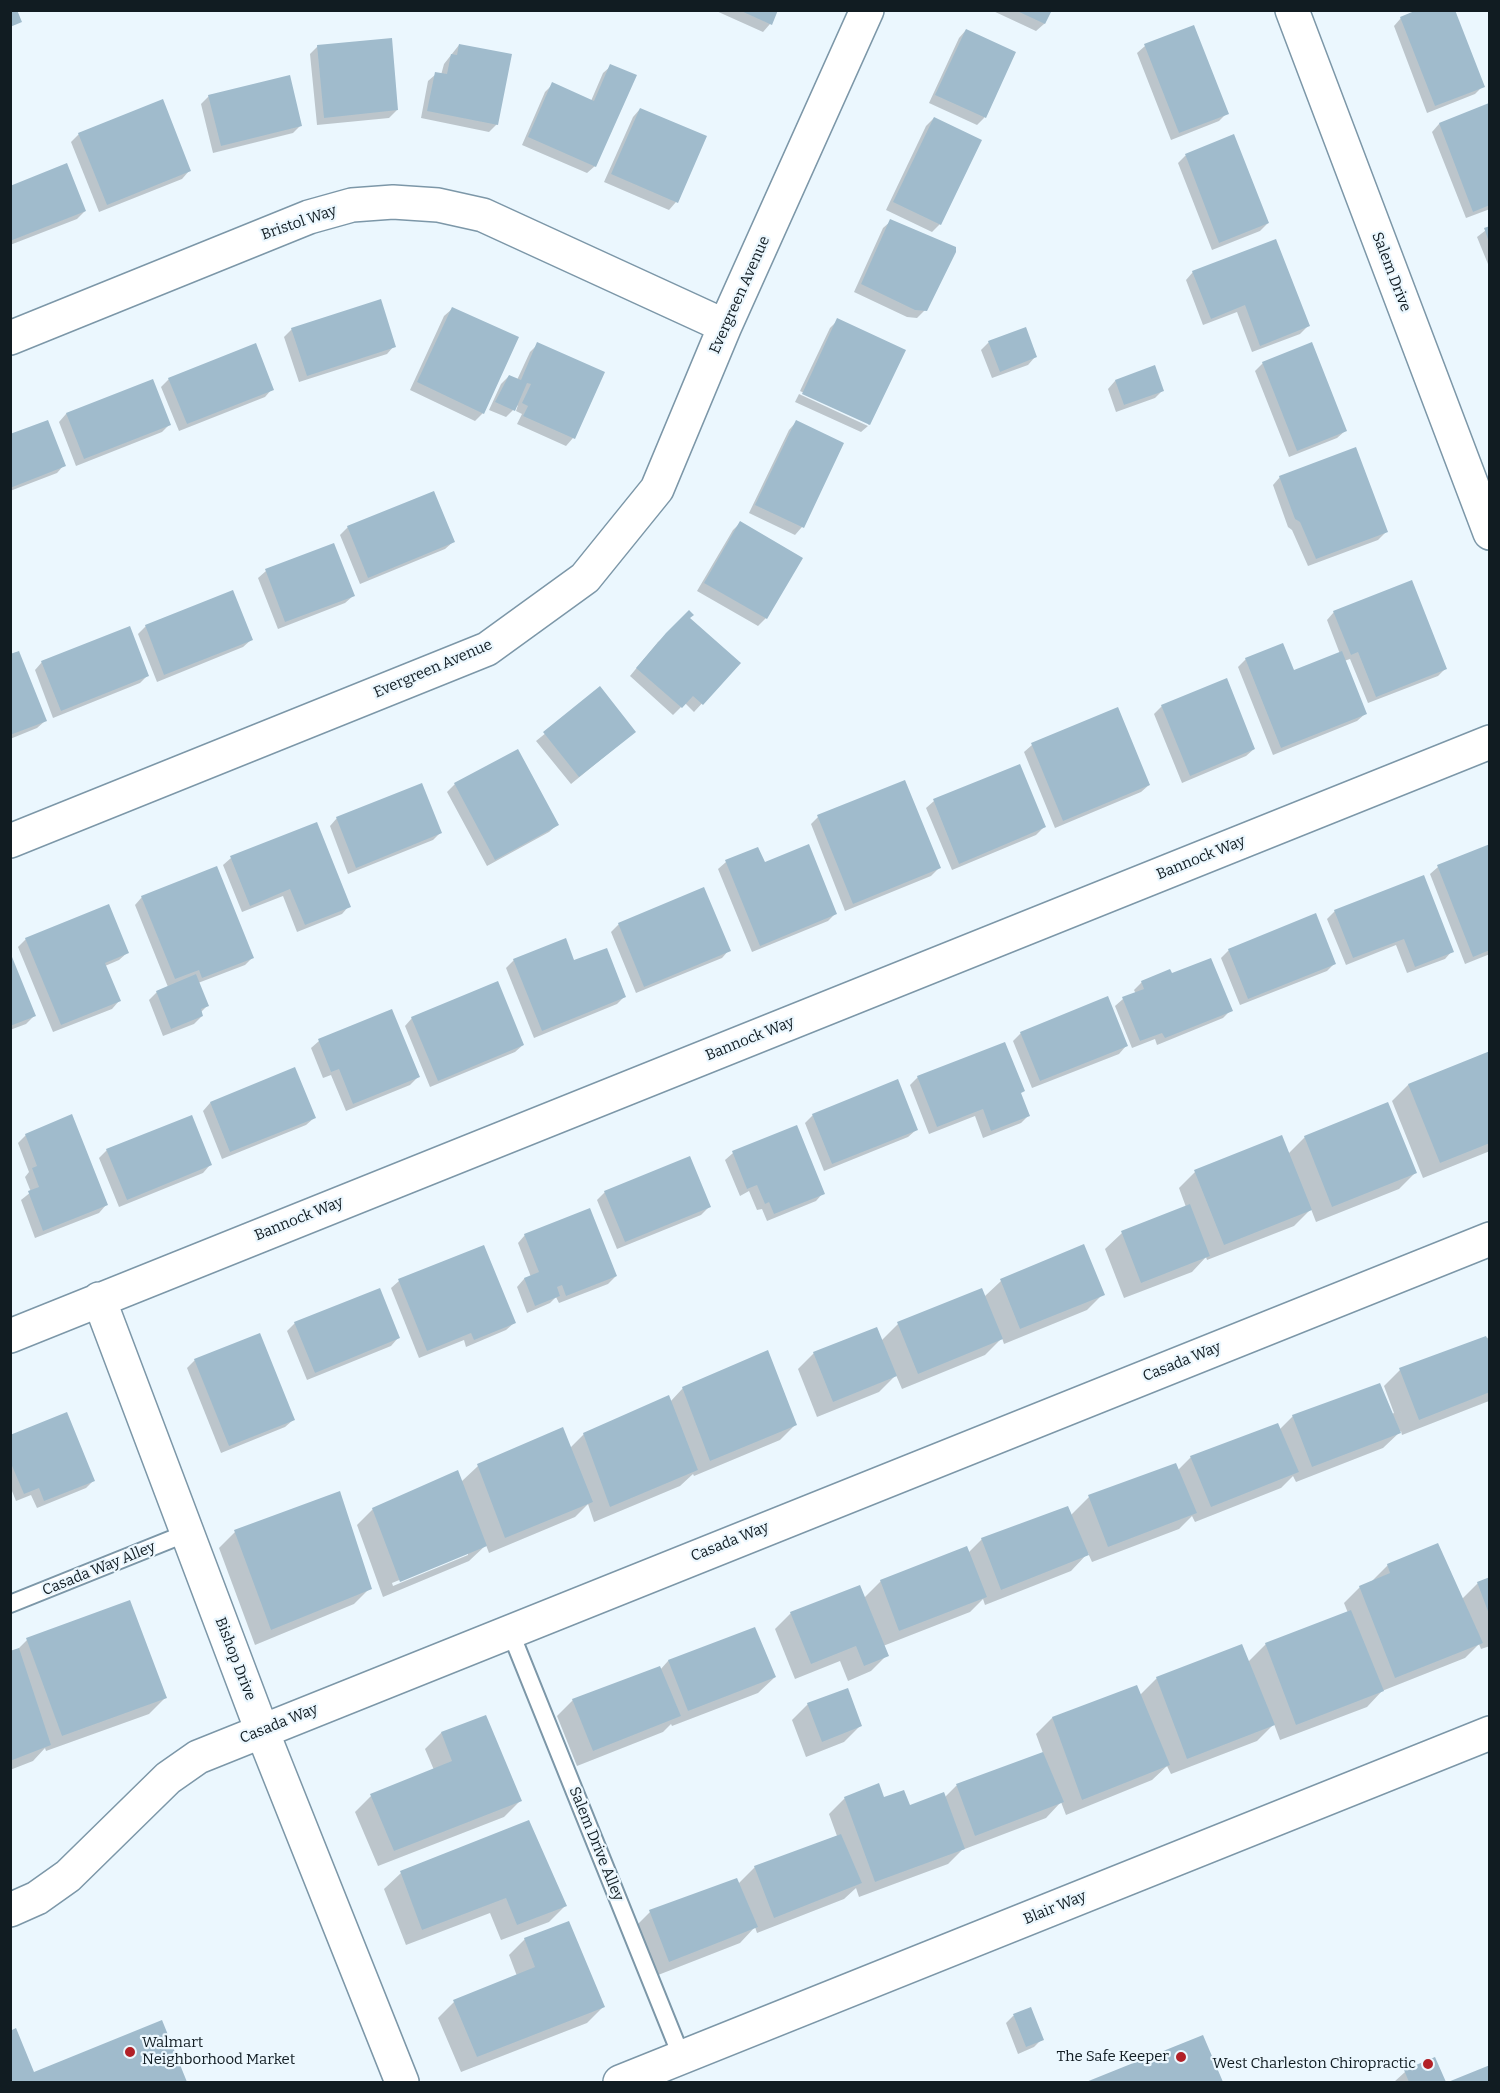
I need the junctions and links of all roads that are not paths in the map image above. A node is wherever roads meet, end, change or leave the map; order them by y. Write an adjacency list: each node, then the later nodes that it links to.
1 (867, 10): 3 (street, Evergreen Avenue)
2 (1292, 10): 5 (street, Salem Drive)
3 (725, 326): 4 (street, Bristol Way); 7 (street, Evergreen Avenue)
4 (10, 338)
5 (1490, 534)
6 (1490, 742): 9 (street, Bannock Way)
7 (10, 841)
8 (1490, 1239): 13 (street, Casada Way)
9 (99, 1299): 10 (street, Bannock Way); 11 (street, Bishop Drive)
10 (10, 1336)
11 (188, 1533): 12 (lane, Casada Way Alley); 14 (street, Bishop Drive)
12 (10, 1604)
13 (510, 1631): 14 (street, Casada Way); 17 (lane, Salem Drive Alley)
14 (262, 1731): 16 (street, Casada Way); 18 (street, Bishop Drive)
15 (1490, 1733): 17 (street, Blair Way)
16 (10, 1910)
17 (682, 2058): 19 (street, Blair Way)
18 (402, 2082)
19 (620, 2082)

